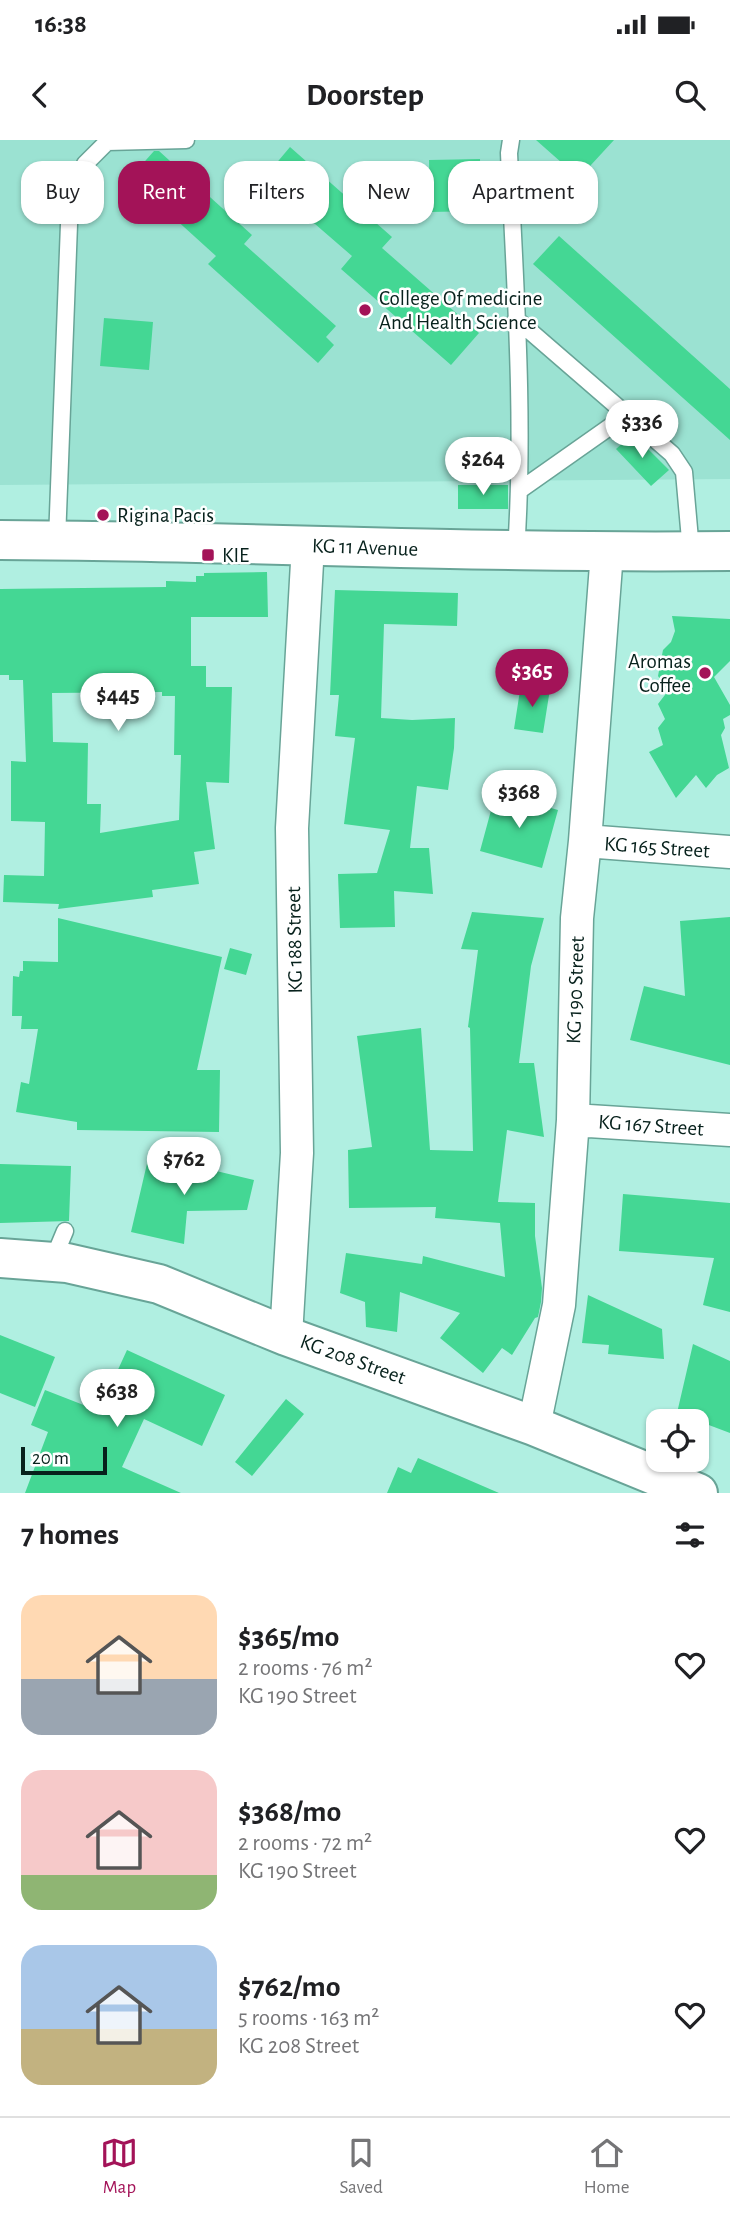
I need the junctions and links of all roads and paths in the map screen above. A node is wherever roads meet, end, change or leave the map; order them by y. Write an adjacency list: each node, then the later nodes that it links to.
1 (186, 140): 7 (lane)
2 (511, 140): 3 (lane)
3 (516, 319): 4 (lane); 5 (lane)
4 (628, 414): 5 (lane); 10 (lane)
5 (520, 490): 9 (lane)
6 (0, 540): 7 (main road, KG 11 Avenue)
7 (58, 540): 8 (main road, KG 11 Avenue)
8 (307, 545): 9 (main road, KG 11 Avenue); 18 (street, KG 188 Street)
9 (516, 551): 12 (main road, KG 11 Avenue)
10 (691, 551): 11 (main road, KG 11 Avenue); 12 (main road, KG 11 Avenue)
11 (730, 551)
12 (607, 552): 13 (street, KG 190 Street)
13 (585, 841): 14 (street, KG 165 Street); 15 (street, KG 190 Street)
14 (730, 852)
15 (573, 1120): 16 (street, KG 167 Street); 19 (street, KG 190 Street)
16 (730, 1130)
17 (0, 1258): 18 (main road, KG 208 Street)
18 (286, 1336): 19 (main road, KG 208 Street)
19 (534, 1426): 20 (main road, KG 208 Street)
20 (698, 1493)

